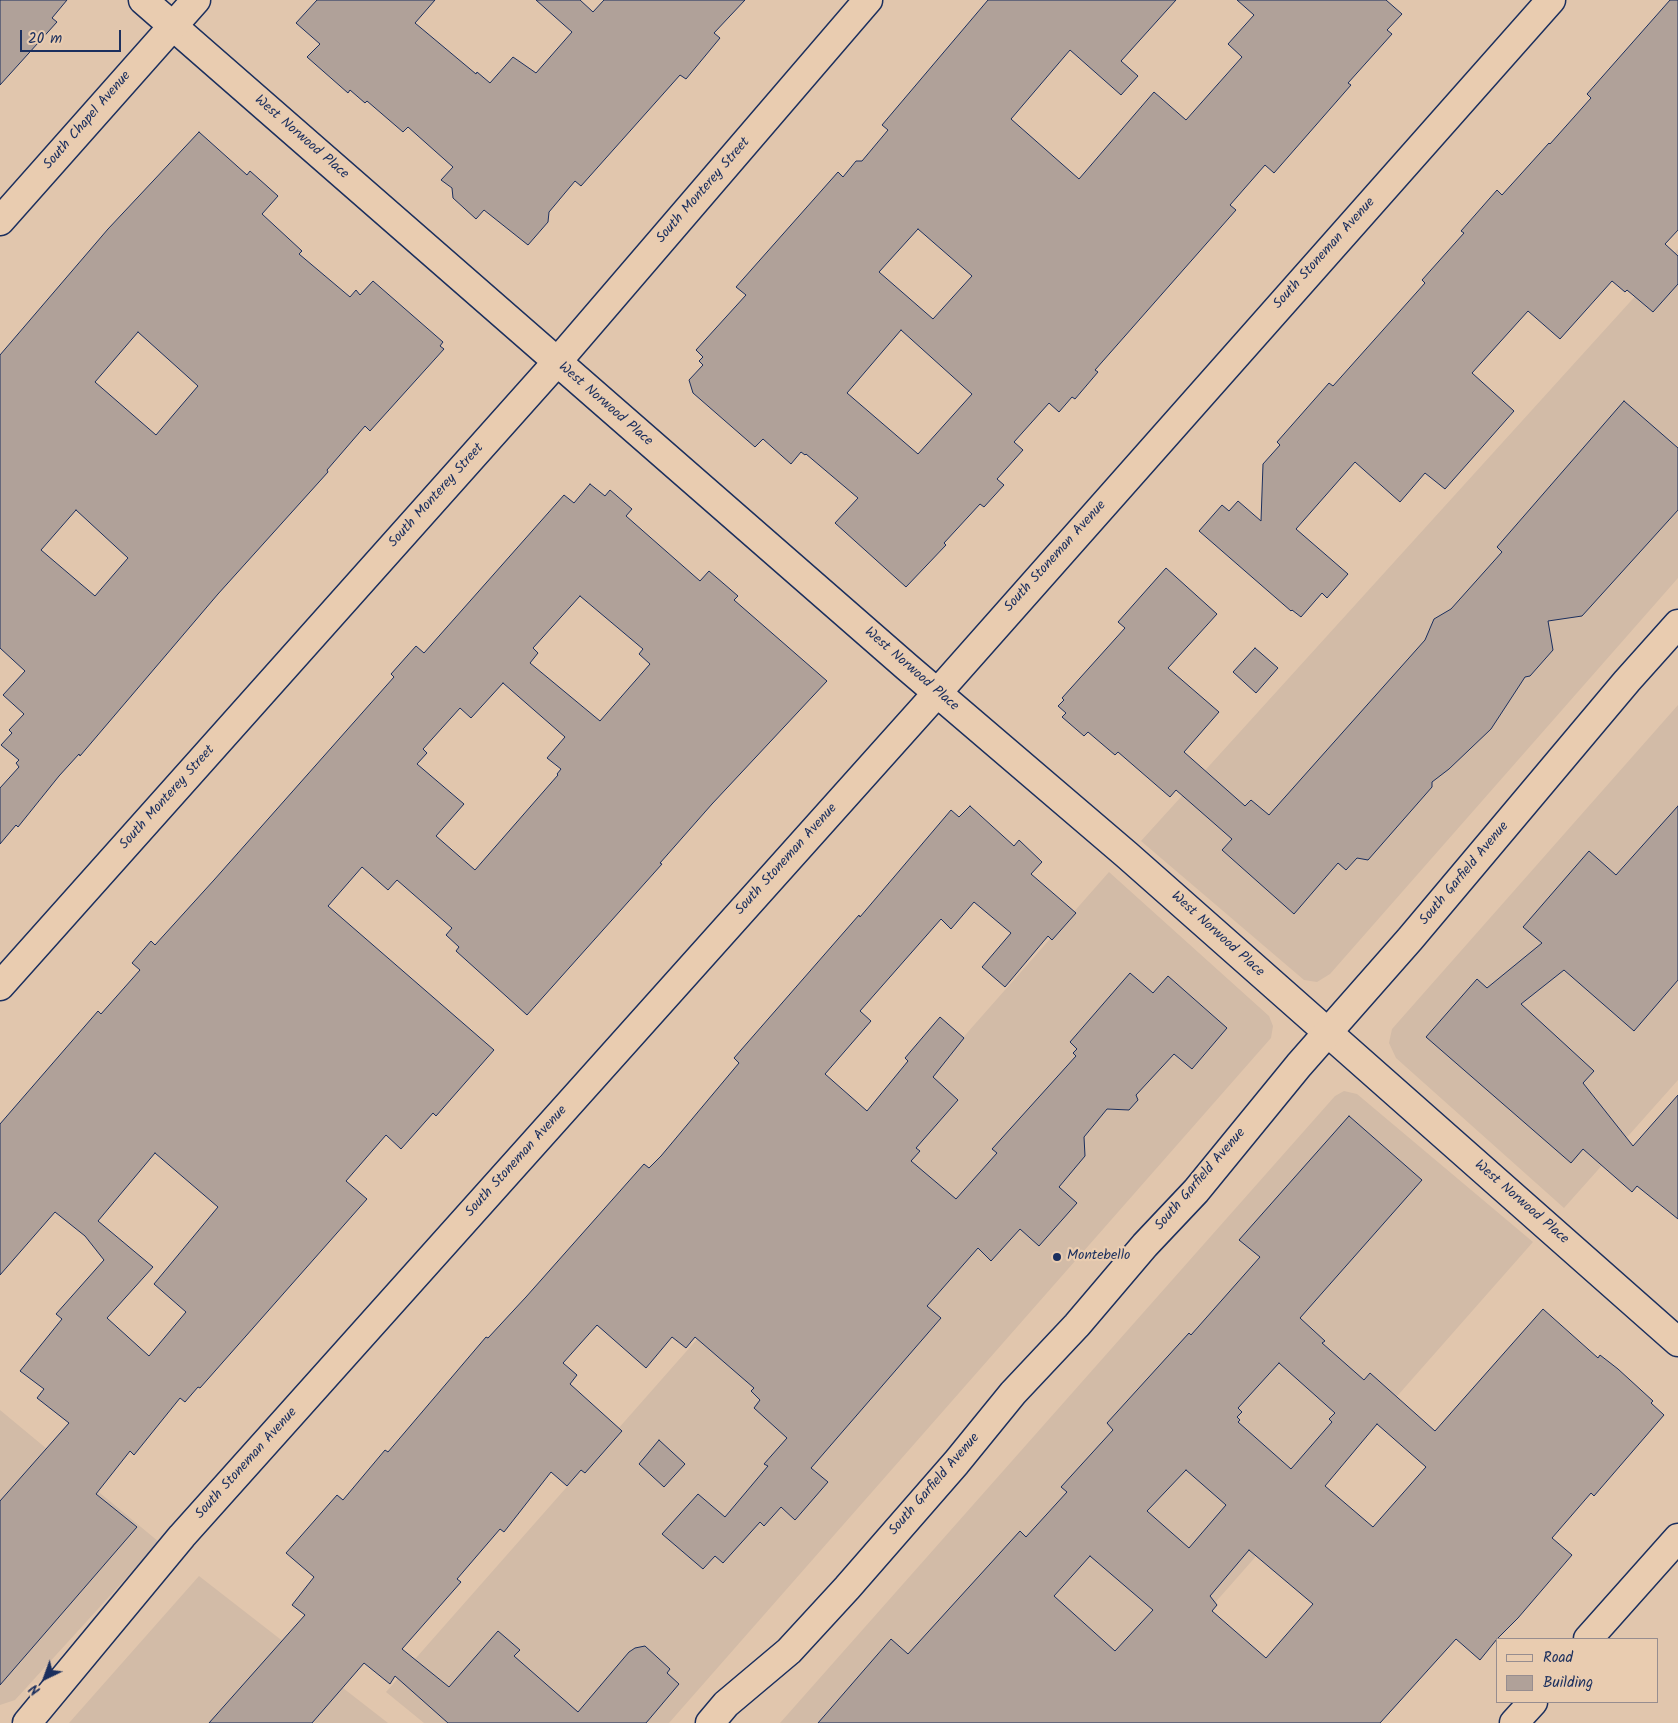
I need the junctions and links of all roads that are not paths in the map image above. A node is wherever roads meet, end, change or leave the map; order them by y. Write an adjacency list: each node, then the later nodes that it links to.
1 (143, 0): 5 (street, West Norwood Place)
2 (196, 0): 5 (street, South Chapel Avenue)
3 (868, 0): 7 (street, South Monterey Street)
4 (1551, 0): 9 (street, South Stoneman Avenue)
5 (172, 26): 6 (street, South Chapel Avenue); 7 (street, West Norwood Place)
6 (0, 221)
7 (557, 362): 9 (street, West Norwood Place); 10 (street, South Monterey Street)
8 (1678, 624): 11 (street, South Garfield Avenue)
9 (938, 692): 11 (street, West Norwood Place); 16 (street, South Stoneman Avenue)
10 (0, 986)
11 (1328, 1034): 12 (street, West Norwood Place); 17 (street, South Garfield Avenue)
12 (1678, 1342)
13 (1678, 1538): 14 (street)
14 (1589, 1638)
15 (1532, 1703): 18 (street)
16 (27, 1723)
17 (710, 1723)
18 (1514, 1723)

